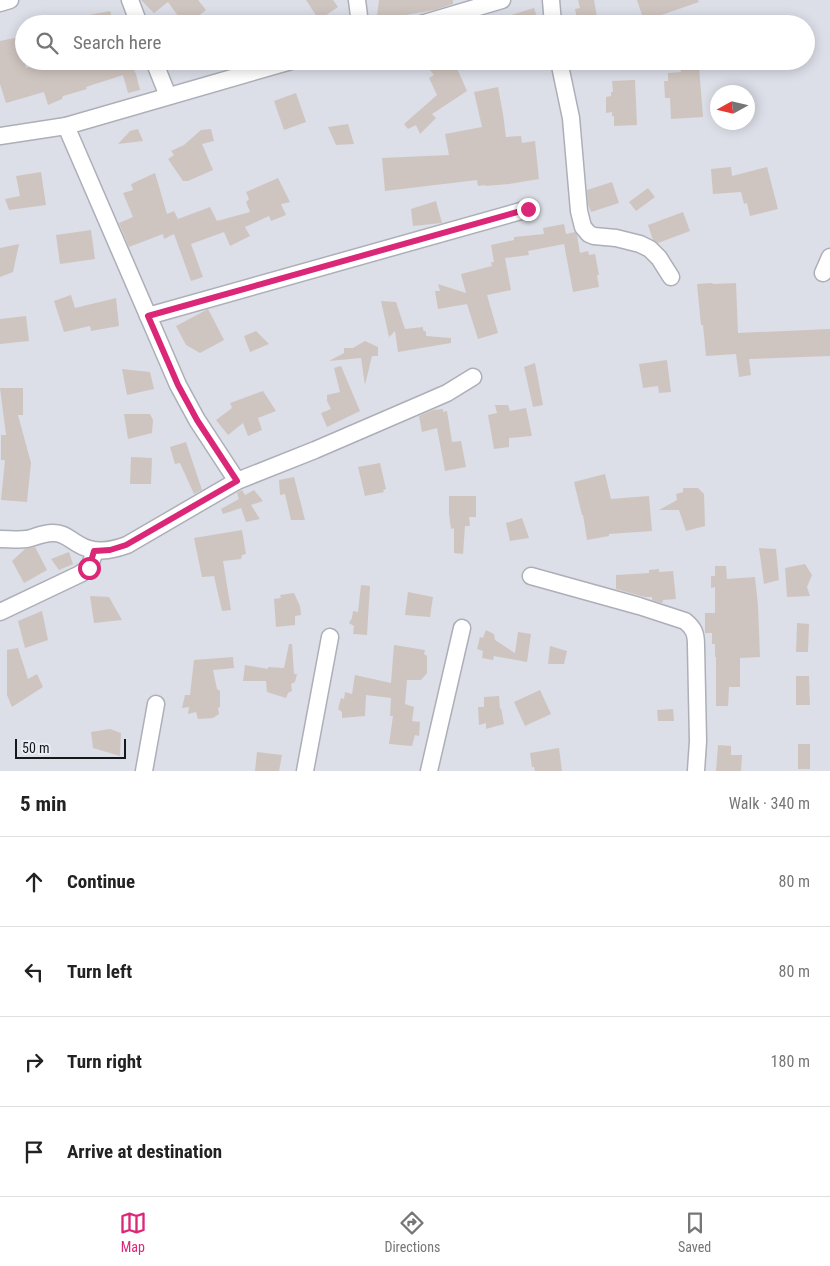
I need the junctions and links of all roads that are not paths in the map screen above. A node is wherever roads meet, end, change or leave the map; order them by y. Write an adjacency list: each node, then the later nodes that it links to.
1 (10, 0): 6 (street)
2 (130, 0): 7 (street)
3 (358, 0): 8 (street)
4 (502, 0): 9 (street)
5 (551, 0): 10 (street)
6 (0, 4)
7 (136, 15)
8 (359, 15)
9 (451, 15)
10 (552, 15)
11 (158, 70): 14 (street)
12 (259, 70): 14 (street)
13 (562, 70): 20 (street)
14 (168, 96): 15 (street)
15 (66, 126): 16 (street); 21 (street)
16 (0, 136)
17 (528, 209): 21 (street)
18 (830, 257): 19 (street)
19 (823, 273)
20 (671, 277)
21 (148, 316): 23 (street)
22 (473, 377): 23 (street)
23 (237, 481): 25 (street)
24 (0, 539): 25 (street)
25 (94, 551): 27 (street)
26 (531, 576): 34 (street)
27 (0, 612)
28 (462, 628): 33 (street)
29 (330, 637): 32 (street)
30 (156, 704): 31 (street)
31 (144, 771)
32 (305, 771)
33 (429, 771)
34 (696, 771)

